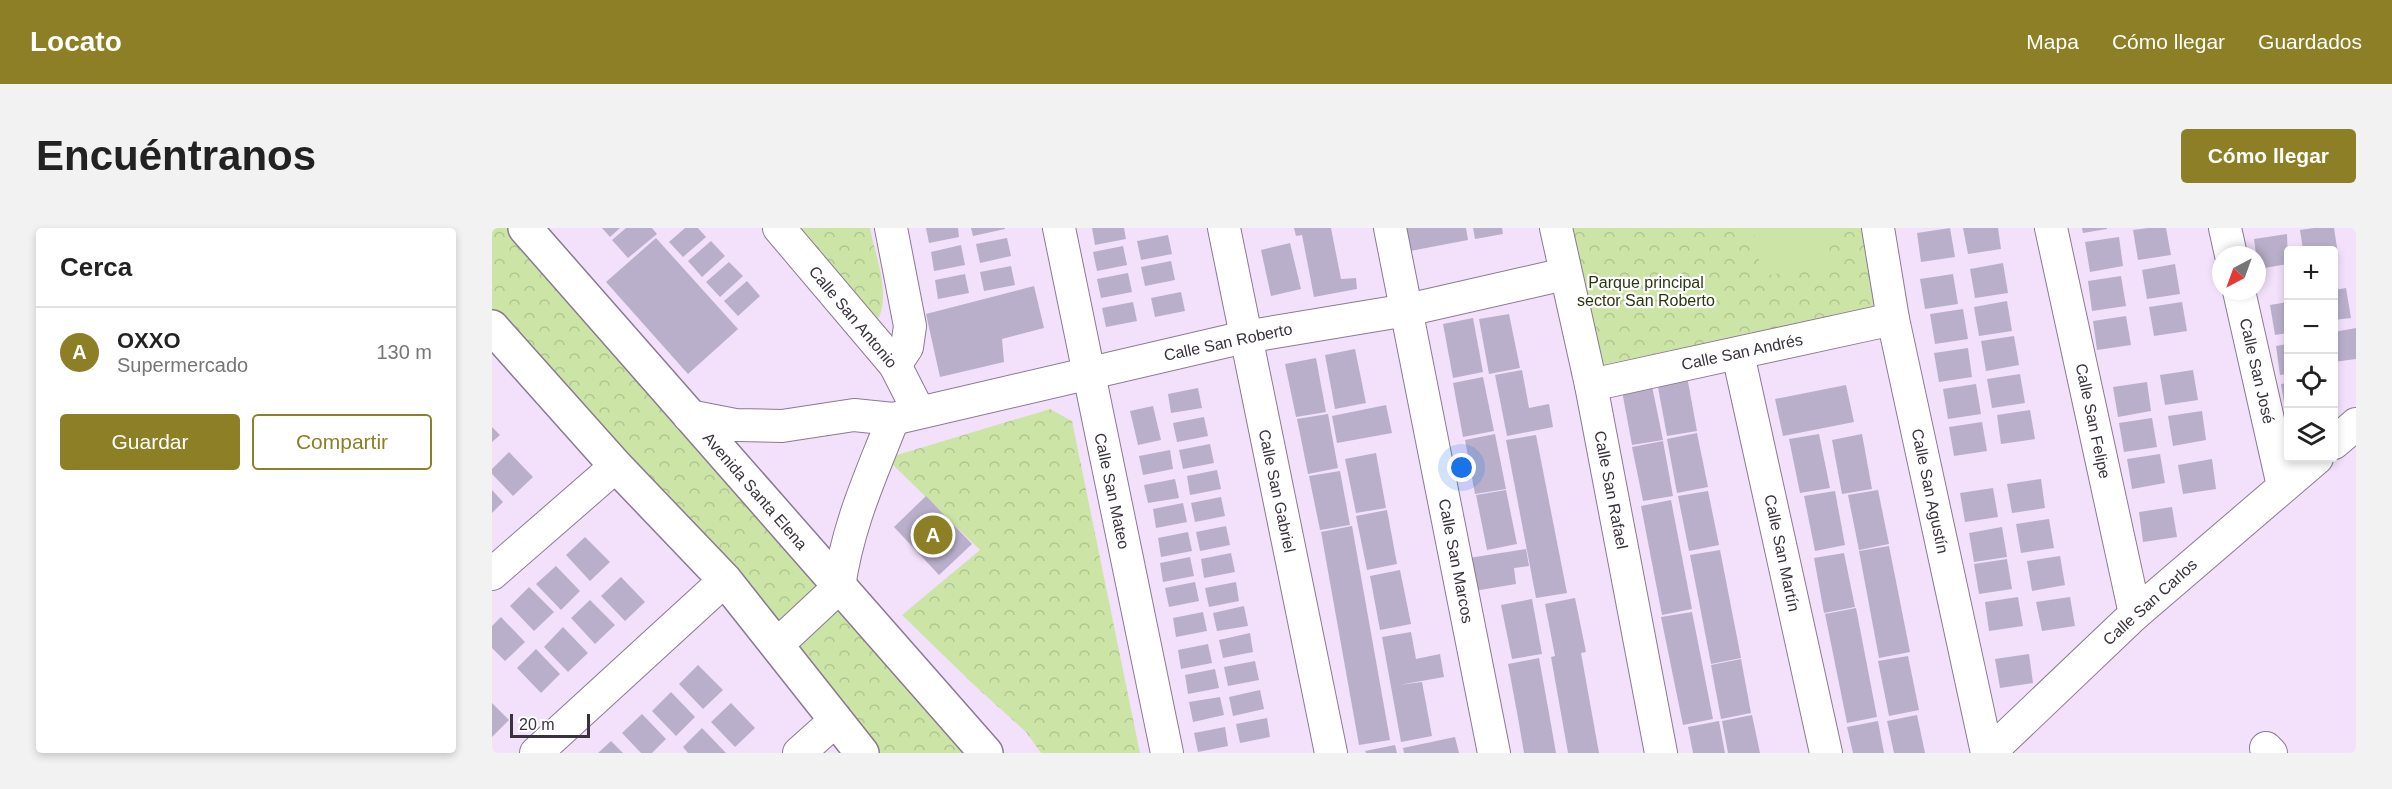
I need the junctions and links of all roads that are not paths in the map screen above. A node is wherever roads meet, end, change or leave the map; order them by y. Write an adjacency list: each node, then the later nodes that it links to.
1 (525, 228): 22 (street, Avenida Santa Elena)
2 (779, 228): 19 (street, Calle San Antonio)
3 (891, 228): 19 (street)
4 (1059, 228): 20 (street, Calle San Mateo)
5 (1224, 228): 16 (street, Calle San Gabriel)
6 (1390, 228): 14 (street, Calle San Marcos)
7 (1556, 228): 12 (street, Calle San Rafael)
8 (1878, 228): 15 (street, Calle San Agustín)
9 (2051, 228): 32 (street, Calle San Felipe)
10 (2225, 228): 11 (street)
11 (2229, 246)
12 (1565, 274): 14 (street, Calle San Roberto); 21 (street, Calle San Rafael)
13 (2241, 300): 28 (street, Calle San José)
14 (1407, 310): 16 (street, Calle San Roberto); 41 (street, Calle San Marcos)
15 (1893, 319): 18 (street, Calle San Andrés); 44 (street, Calle San Agustín)
16 (1245, 337): 20 (street, Calle San Roberto); 40 (street, Calle San Gabriel)
17 (496, 340): 27 (street)
18 (1738, 354): 21 (street, Calle San Andrés); 43 (street, Calle San Martín)
19 (895, 364): 23 (street, Calle San Antonio)
20 (1088, 374): 23 (street, Calle San Roberto); 39 (street, Calle San Mateo)
21 (1591, 385): 42 (street, Calle San Rafael)
22 (689, 416): 23 (street, Calle San Roberto); 31 (street, Avenida Santa Elena)
23 (906, 416): 31 (street)
24 (2356, 424): 25 (street)
25 (2338, 440)
26 (2312, 462): 28 (street, Calle San Carlos)
27 (616, 466): 29 (street); 30 (street)
28 (2283, 486): 32 (street, Calle San Carlos)
29 (492, 574)
30 (725, 580): 33 (street); 35 (street)
31 (840, 587): 33 (street); 38 (street, Avenida Santa Elena)
32 (2135, 614): 44 (street, Calle San Carlos)
33 (778, 644): 34 (street)
34 (836, 720): 36 (street); 37 (street)
35 (537, 753)
36 (799, 753)
37 (862, 753)
38 (986, 753)
39 (1167, 753)
40 (1330, 753)
41 (1494, 753)
42 (1661, 753)
43 (1826, 753)
44 (1988, 753)

